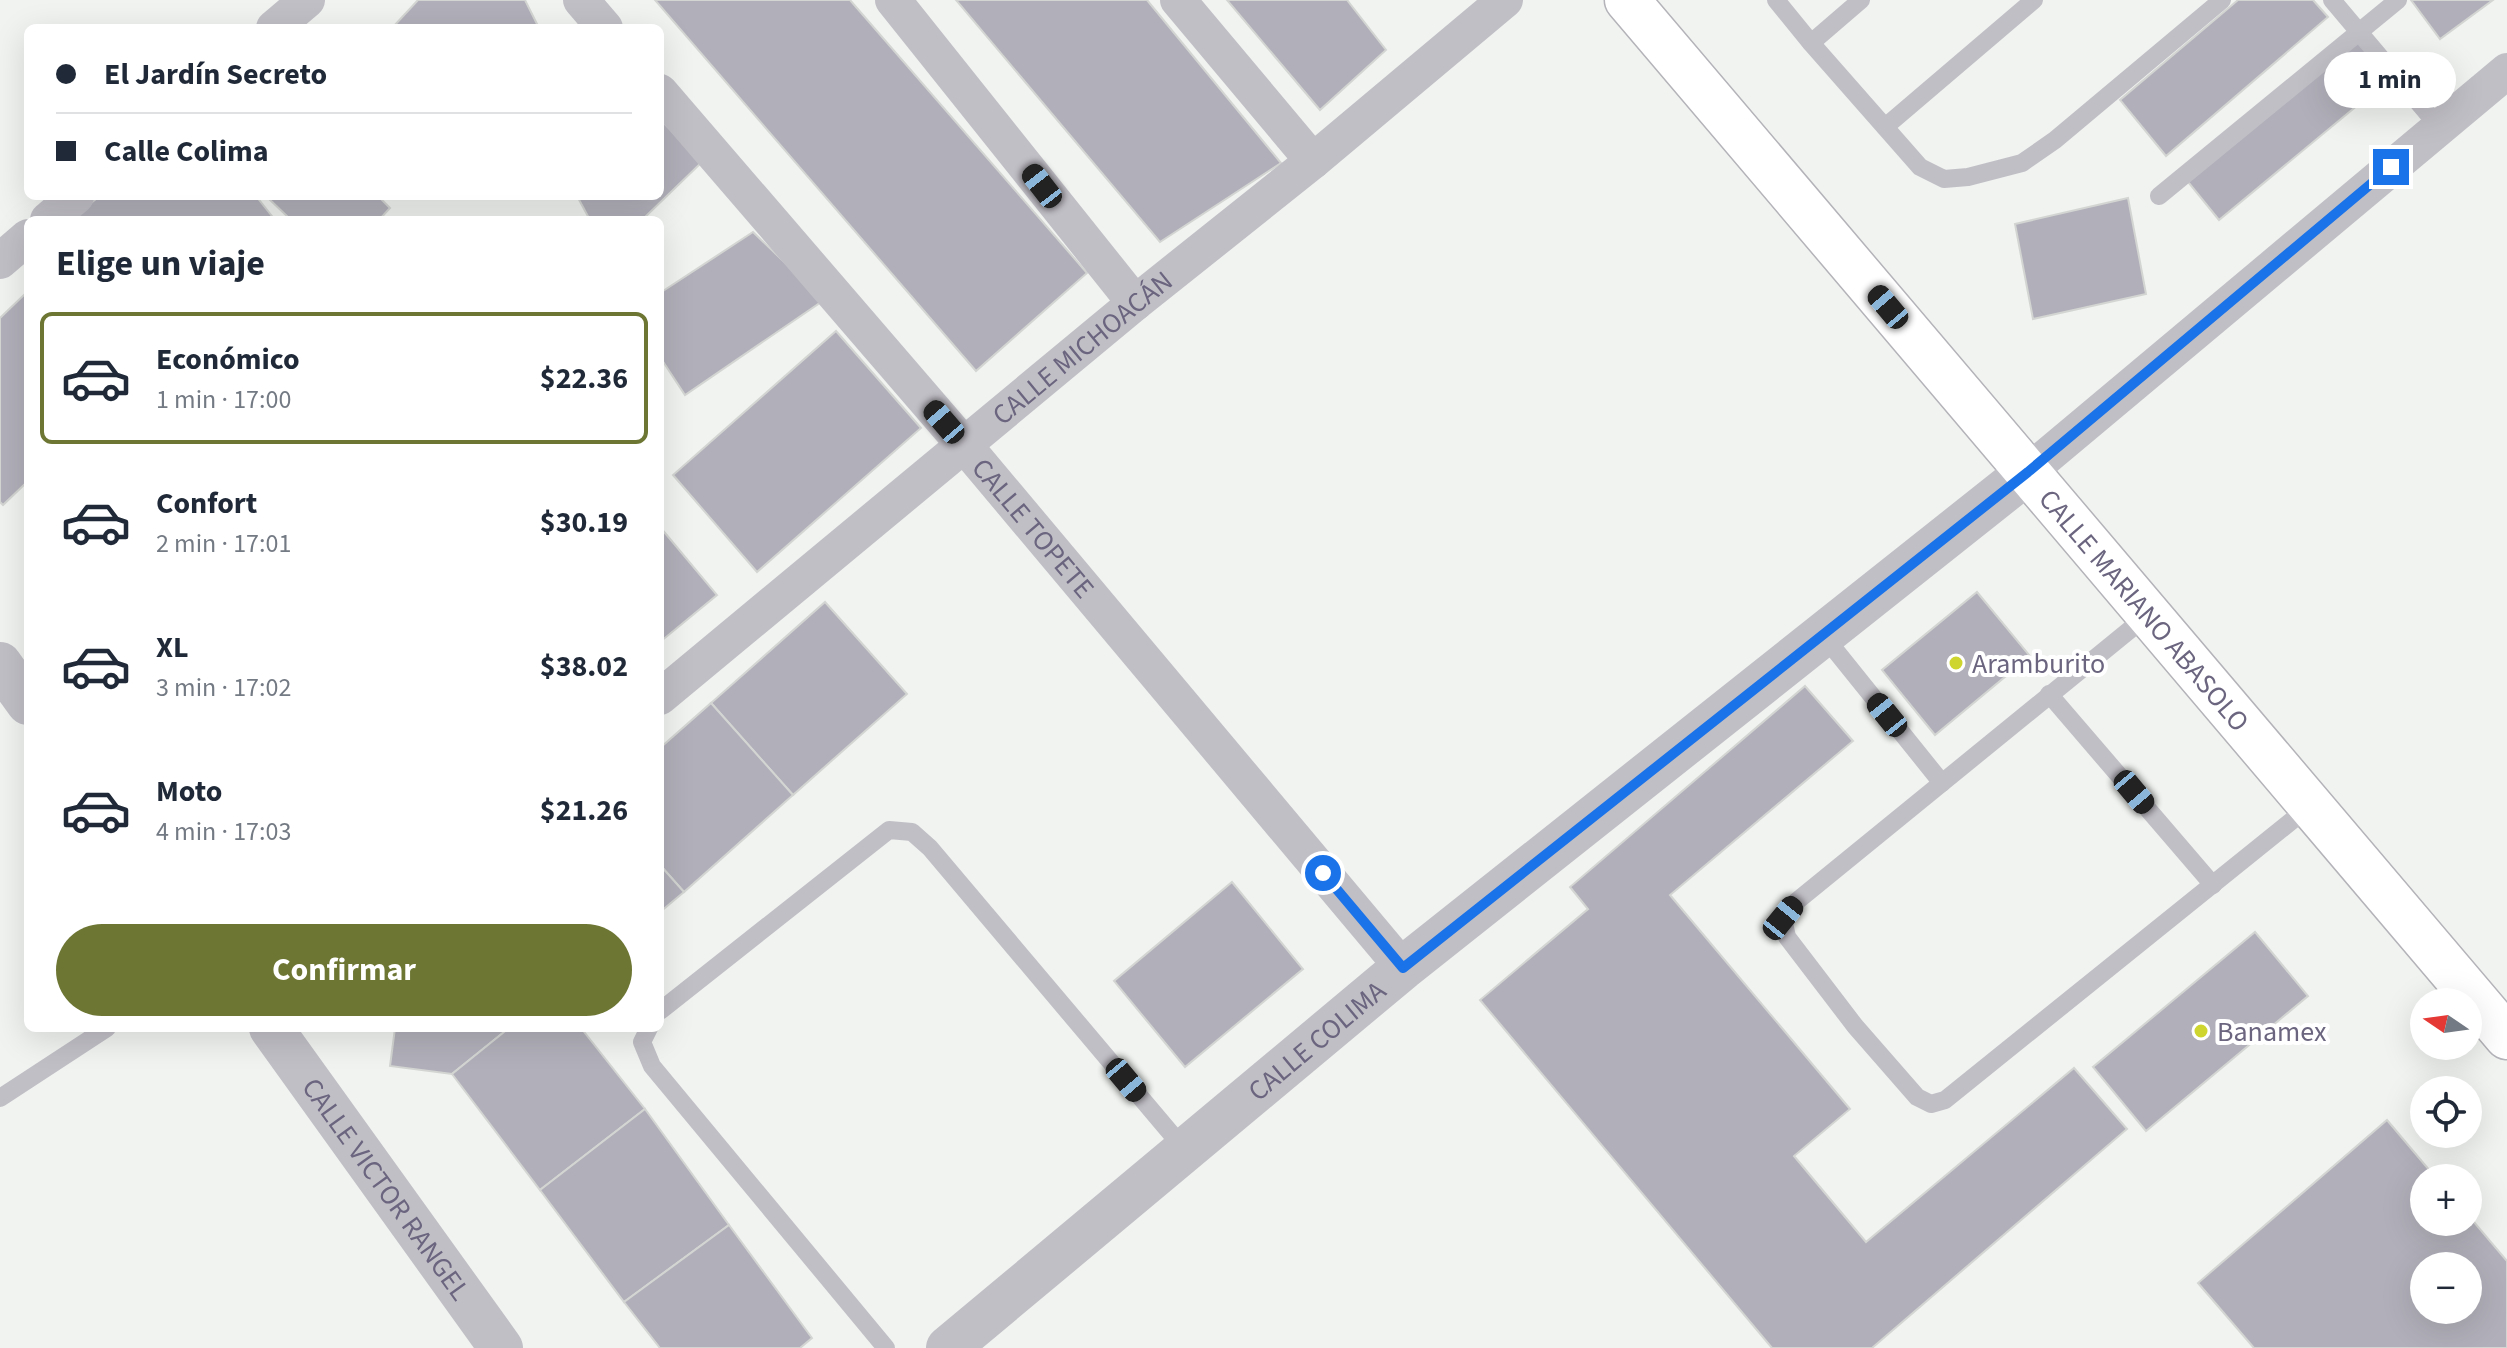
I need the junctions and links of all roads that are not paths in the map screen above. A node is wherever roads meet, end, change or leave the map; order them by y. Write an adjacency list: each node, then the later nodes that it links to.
1 (307, 0): 13 (street)
2 (581, 0): 14 (street)
3 (893, 0): 27 (street)
4 (1178, 0): 21 (street)
5 (1505, 0): 21 (street, CALLE MICHOACÁN)
6 (1627, 0): 29 (main road, CALLE MARIANO ABASOLO)
7 (1776, 0): 16 (lane)
8 (1861, 0): 16 (lane)
9 (2034, 0): 19 (lane)
10 (2222, 0): 19 (lane)
11 (2332, 0): 15 (lane)
12 (2398, 0): 15 (lane)
13 (279, 24)
14 (602, 24)
15 (2359, 33): 20 (lane); 22 (lane)
16 (1811, 43): 19 (lane)
17 (2507, 71): 20 (street, CALLE COLIMA)
18 (664, 97): 28 (street, CALLE TOPETE)
19 (1885, 127)
20 (2439, 127): 29 (street, CALLE COLIMA)
21 (1313, 161): 27 (street, CALLE MICHOACÁN)
22 (2159, 196)
23 (71, 200): 24 (street)
24 (53, 216)
25 (24, 240): 26 (street)
26 (0, 261)
27 (1135, 303): 28 (street, CALLE MICHOACÁN)
28 (965, 446): 33 (street, CALLE MICHOACÁN); 39 (street, CALLE TOPETE)
29 (2028, 472): 30 (main road, CALLE MARIANO ABASOLO); 31 (street, CALLE COLIMA)
30 (2148, 615): 34 (lane); 37 (main road, CALLE MARIANO ABASOLO)
31 (1823, 634): 36 (lane); 39 (street, CALLE COLIMA)
32 (0, 664): 35 (street)
33 (664, 694)
34 (2049, 694): 36 (lane); 38 (lane)
35 (24, 697)
36 (1942, 783): 38 (lane)
37 (2310, 806): 38 (lane); 44 (main road, CALLE MARIANO ABASOLO)
38 (2213, 885)
39 (1403, 968): 46 (street, CALLE COLIMA)
40 (664, 1008): 46 (lane)
41 (101, 1032): 45 (lane)
42 (274, 1032): 47 (street, CALLE VICTOR RANGEL)
43 (647, 1032): 48 (lane)
44 (2507, 1037)
45 (0, 1098)
46 (1185, 1150): 49 (street, CALLE COLIMA)
47 (501, 1348)
48 (886, 1348)
49 (948, 1348)

